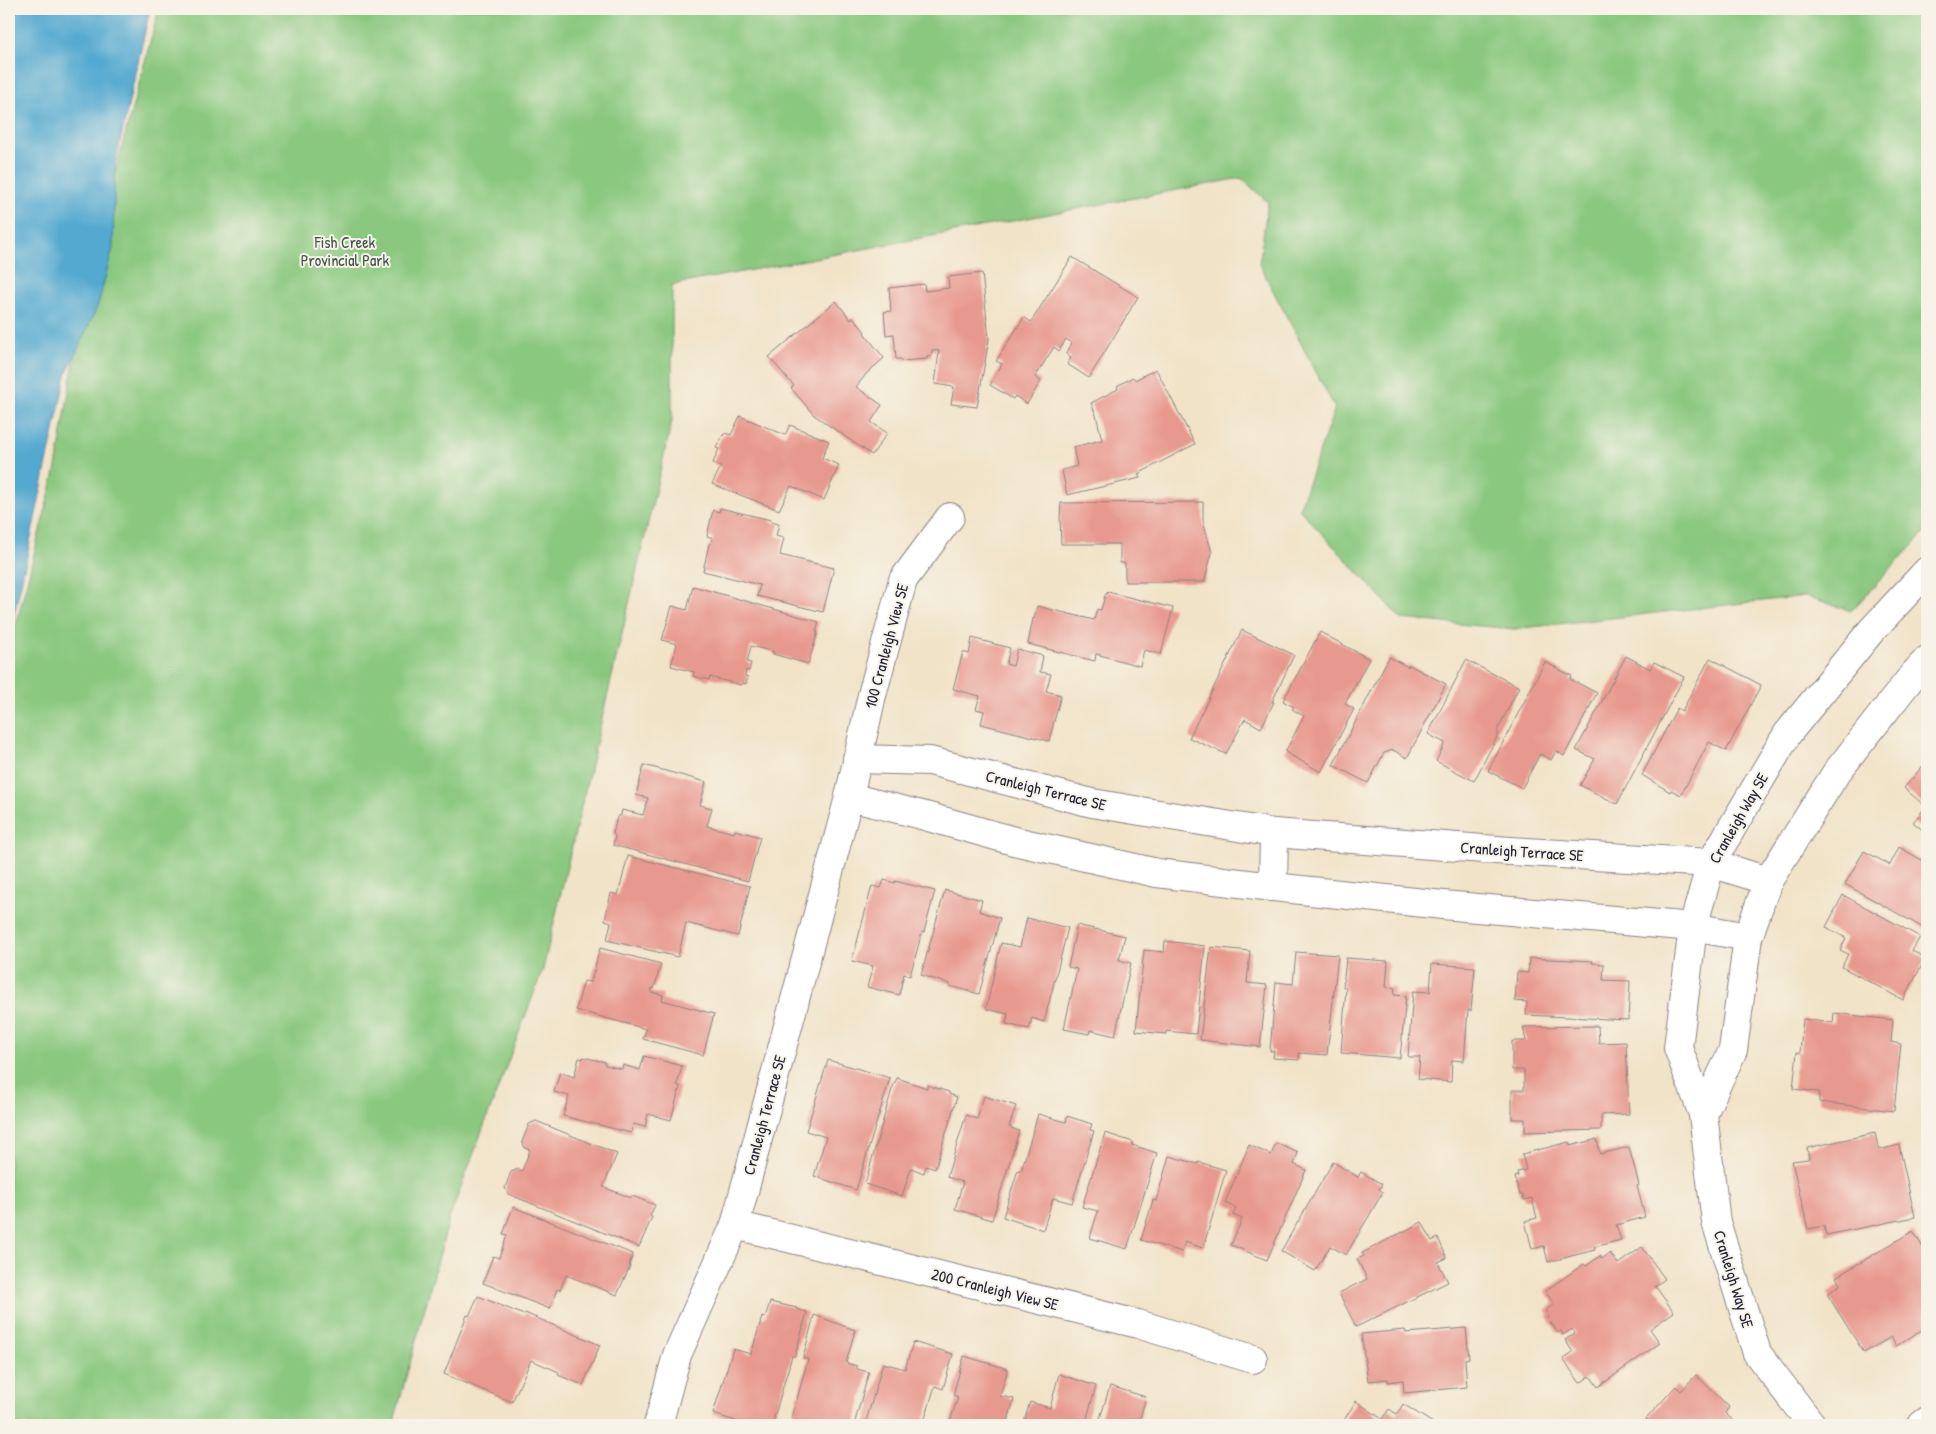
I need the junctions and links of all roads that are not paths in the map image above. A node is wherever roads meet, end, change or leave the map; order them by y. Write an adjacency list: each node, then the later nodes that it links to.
1 (950, 517): 4 (street, 100 Cranleigh View SE)
2 (1927, 571): 7 (street, Cranleigh Way SE)
3 (1927, 660): 8 (street)
4 (857, 760): 5 (street, Cranleigh Terrace SE); 6 (street, Cranleigh Terrace SE)
5 (849, 797): 9 (street); 13 (street, Cranleigh Terrace SE)
6 (1274, 833): 7 (street, Cranleigh Terrace SE); 9 (street)
7 (1711, 863): 8 (street, Cranleigh Terrace SE); 10 (street, Cranleigh Way SE)
8 (1768, 881): 11 (street)
9 (1273, 887): 10 (street)
10 (1693, 927): 11 (street); 12 (street, Cranleigh Way SE)
11 (1748, 938): 12 (street)
12 (1703, 1114): 17 (street, Cranleigh Way SE)
13 (735, 1225): 14 (street, 200 Cranleigh View SE); 16 (street, Cranleigh Terrace SE)
14 (1253, 1360)
15 (1927, 1421): 18 (street)
16 (658, 1425)
17 (1812, 1425)
18 (1922, 1425)

